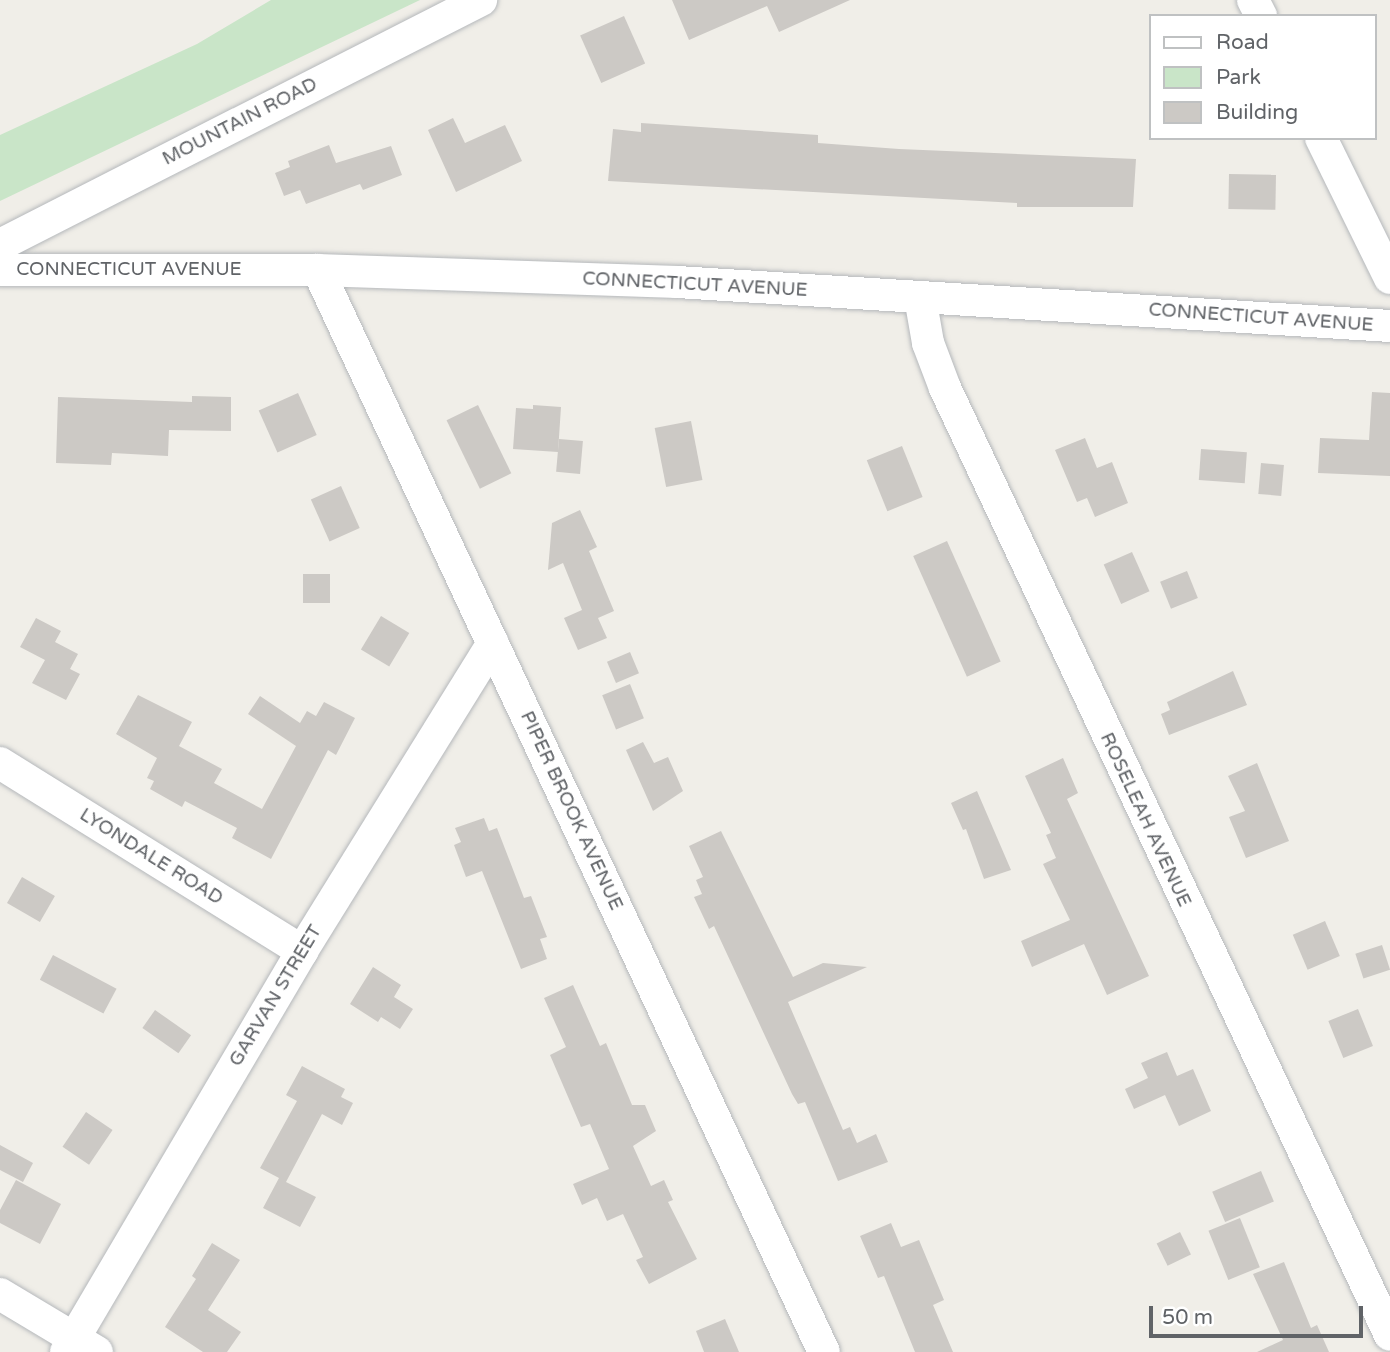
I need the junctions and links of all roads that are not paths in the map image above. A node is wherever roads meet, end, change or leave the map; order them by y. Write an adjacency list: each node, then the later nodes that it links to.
1 (481, 0): 3 (street, MOUNTAIN ROAD)
2 (1322, 140): 6 (street)
3 (0, 244)
4 (0, 270): 5 (street, CONNECTICUT AVENUE)
5 (318, 270): 7 (street, CONNECTICUT AVENUE); 9 (street, PIPER BROOK AVENUE)
6 (1390, 278)
7 (920, 297): 8 (street, CONNECTICUT AVENUE); 13 (street, ROSELEAH AVENUE)
8 (1390, 326)
9 (493, 643): 11 (street, GARVAN STREET); 15 (street, PIPER BROOK AVENUE)
10 (0, 763): 11 (street, LYONDALE ROAD)
11 (302, 951): 14 (street, GARVAN STREET)
12 (0, 1294): 14 (street)
13 (1390, 1335)
14 (79, 1347)
15 (824, 1352)

